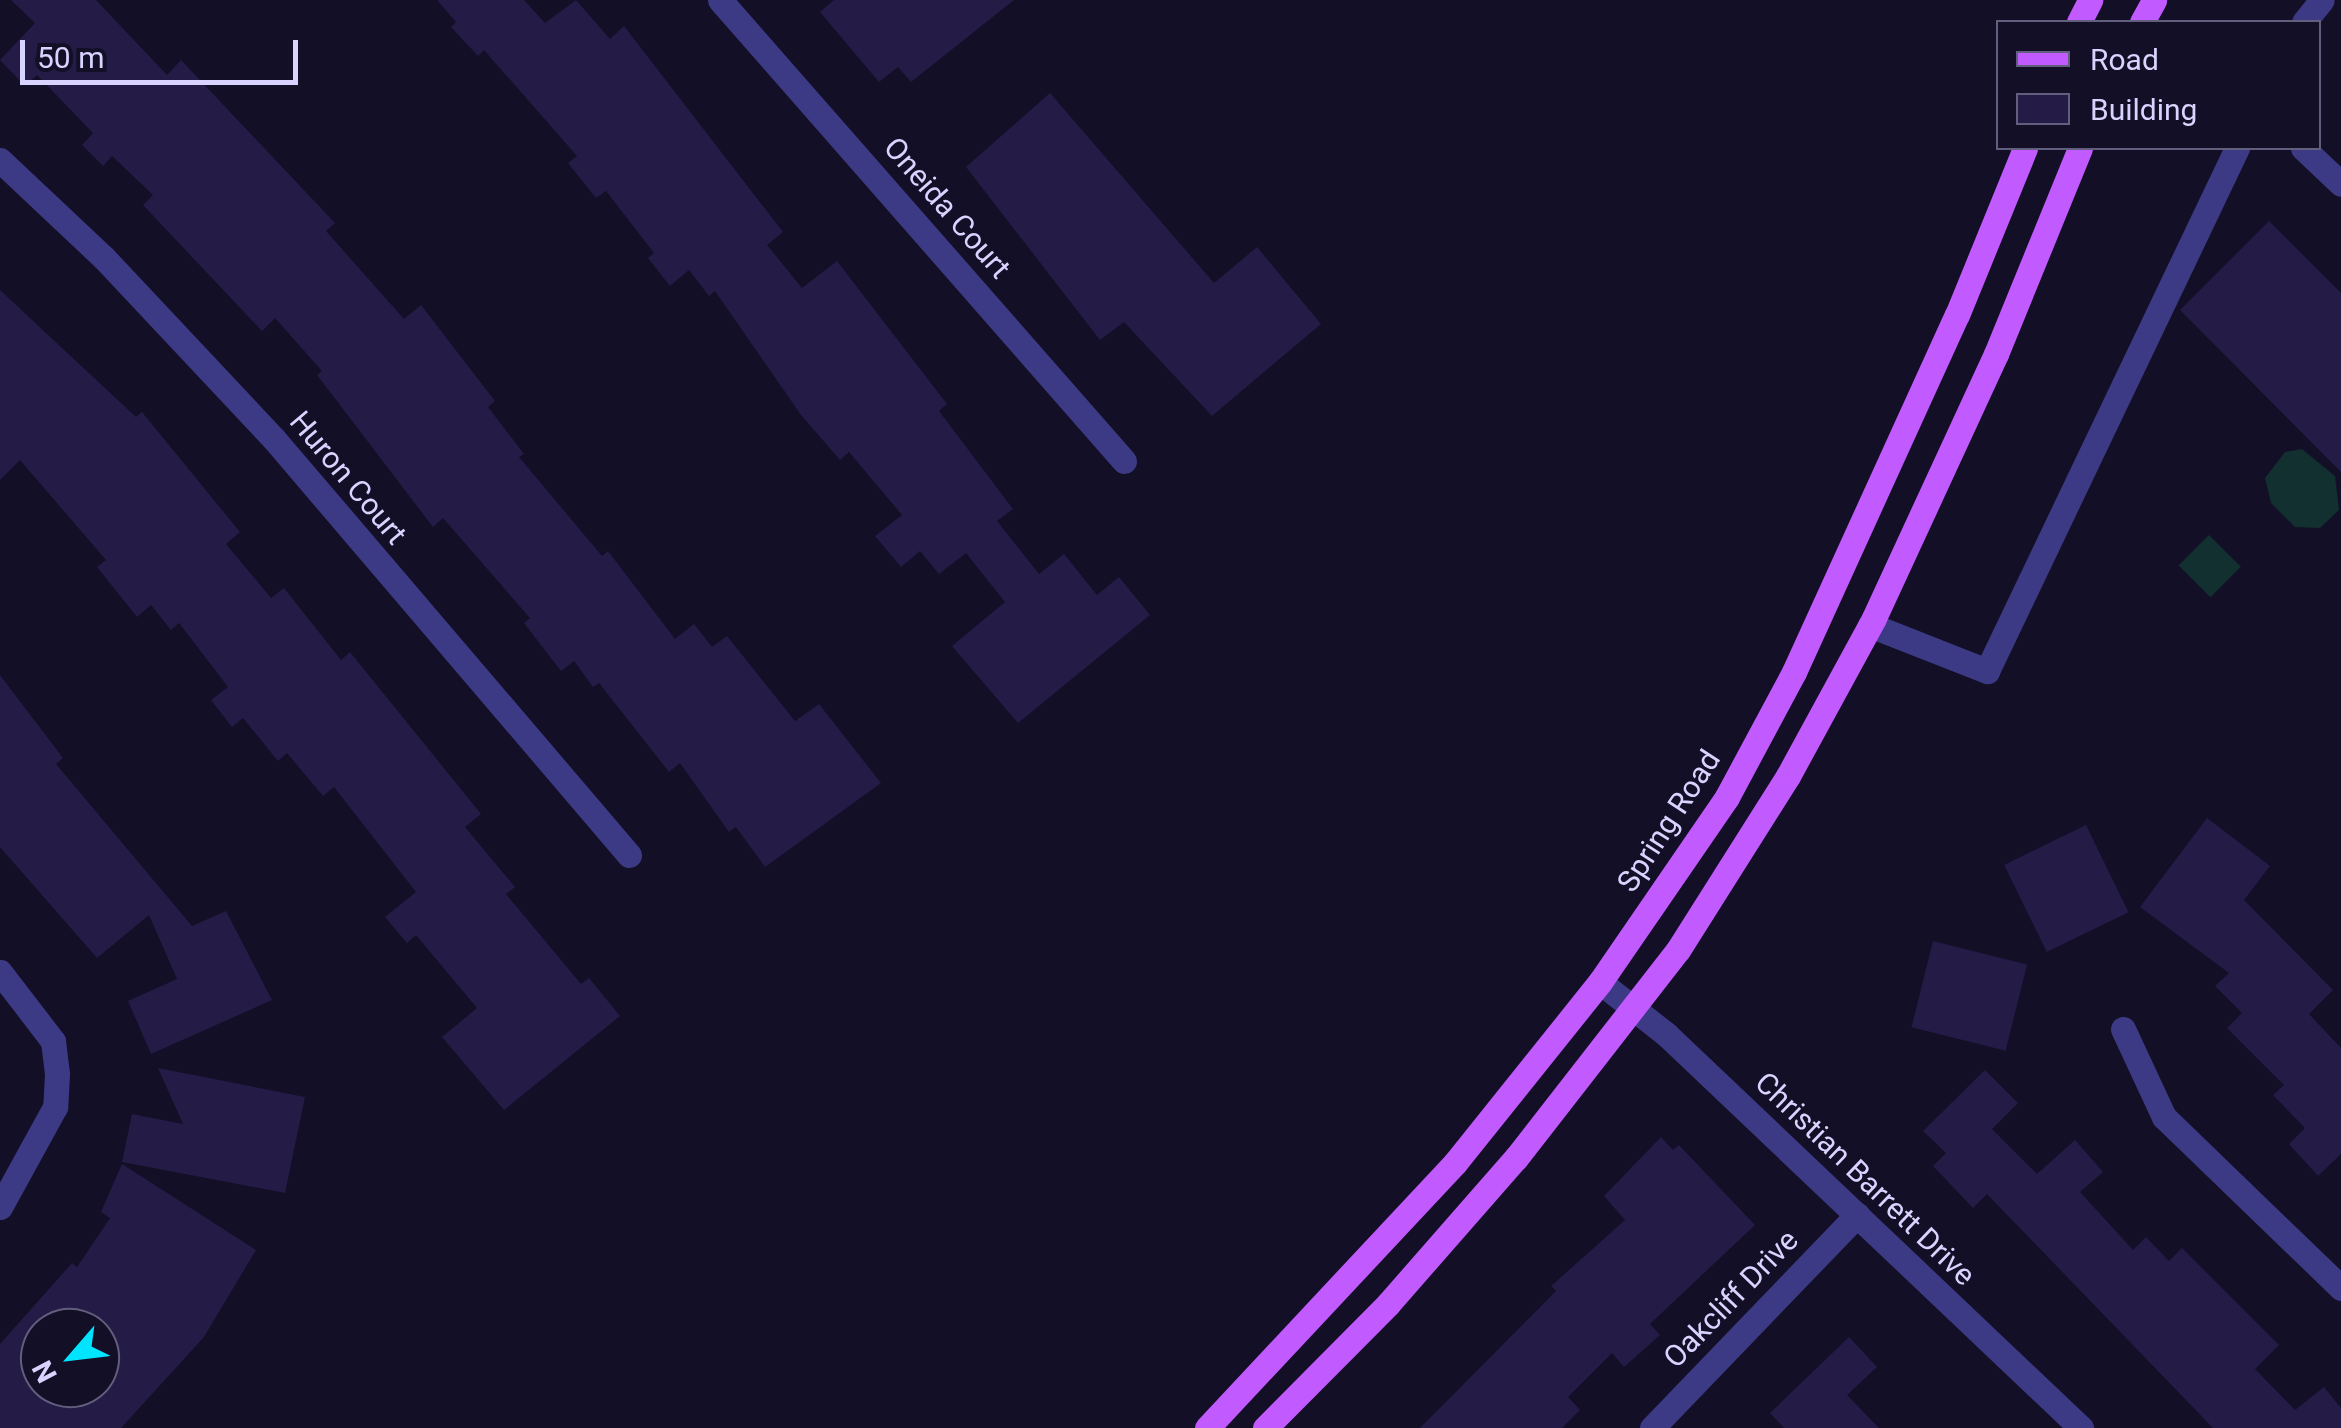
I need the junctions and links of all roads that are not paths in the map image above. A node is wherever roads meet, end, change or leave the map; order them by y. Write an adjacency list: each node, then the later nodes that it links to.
1 (720, 0): 10 (street, Oneida Court)
2 (2322, 0): 3 (street)
3 (2306, 20)
4 (2024, 150): 14 (main road, Spring Road)
5 (2079, 150): 11 (main road)
6 (2236, 150): 11 (street)
7 (2304, 150): 9 (street)
8 (0, 160): 12 (street, Huron Court)
9 (2341, 184)
10 (1124, 460)
11 (1870, 625): 15 (main road)
12 (629, 854)
13 (0, 972): 17 (street)
14 (1600, 982): 15 (street, Christian Barrett Drive); 20 (main road, Spring Road)
15 (1637, 1009): 18 (street, Christian Barrett Drive); 21 (main road)
16 (2123, 1029): 19 (street)
17 (0, 1208)
18 (1857, 1215): 22 (street, Oakcliff Drive); 23 (street, Christian Barrett Drive)
19 (2341, 1288)
20 (1207, 1428)
21 (1265, 1428)
22 (1652, 1428)
23 (2081, 1428)

